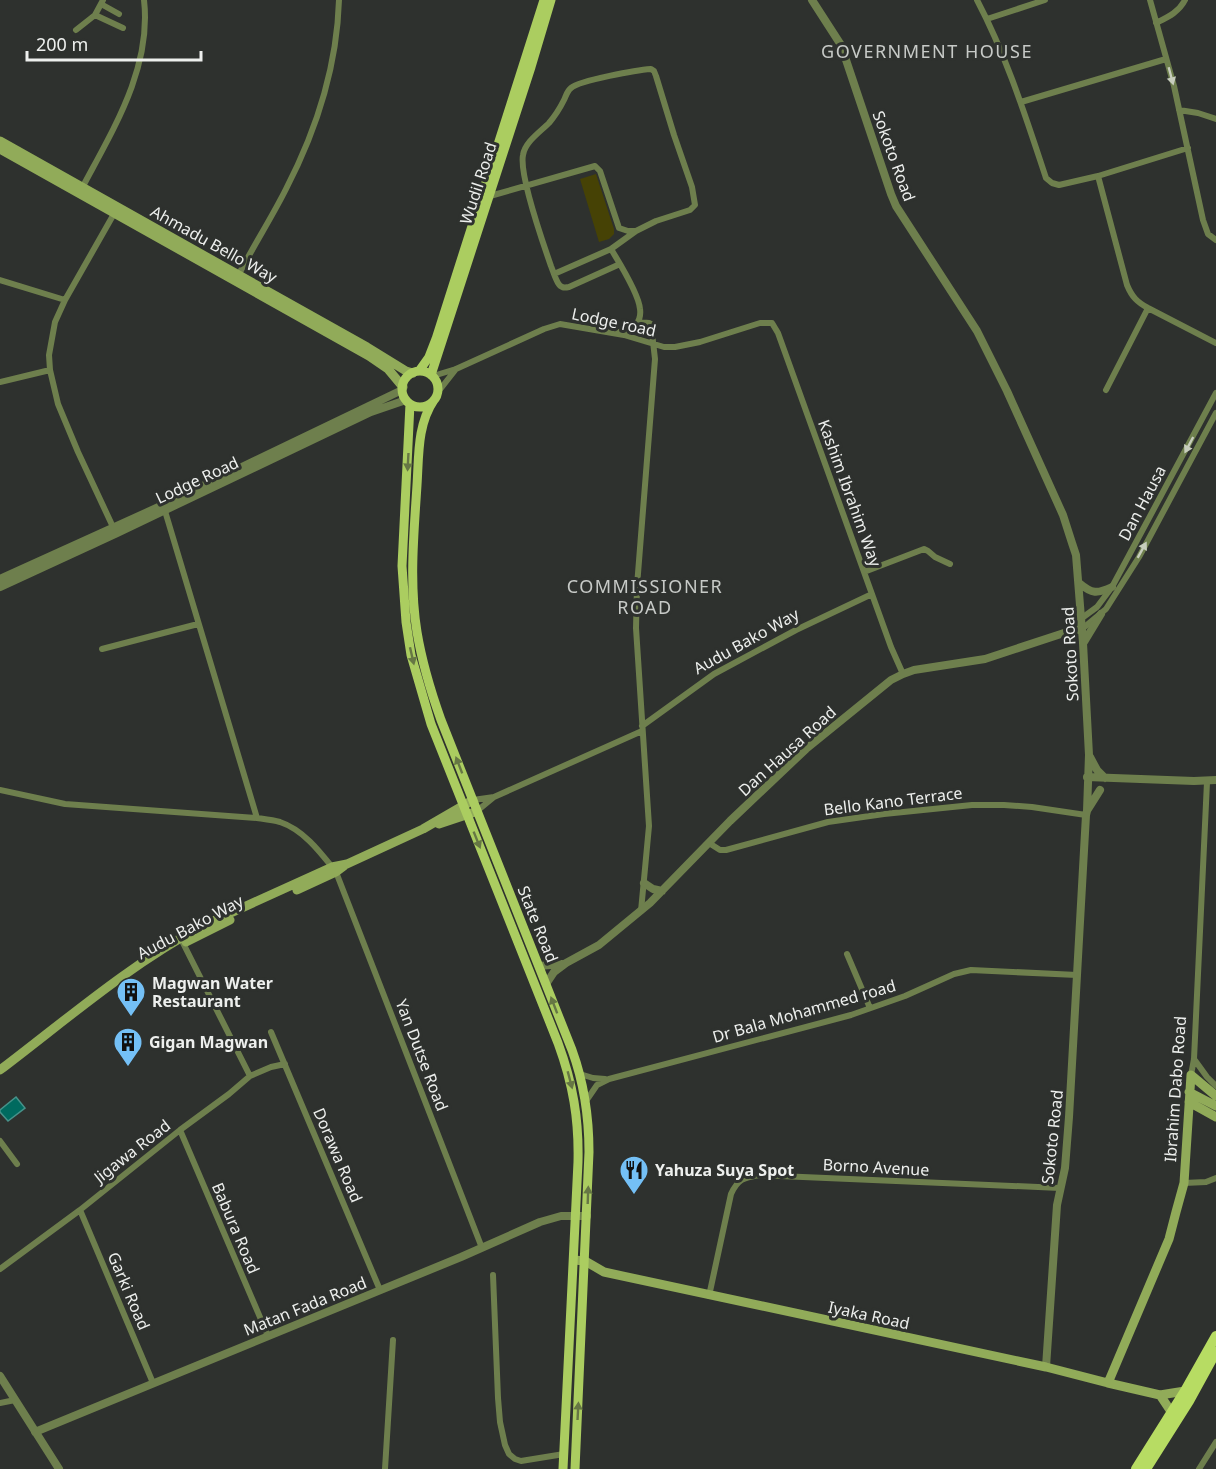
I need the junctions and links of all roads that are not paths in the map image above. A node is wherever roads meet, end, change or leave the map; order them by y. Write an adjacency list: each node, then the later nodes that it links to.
1 (144, 0): 26 (street)
2 (339, 0): 34 (street)
3 (543, 0): 27 (main road, Wudil Road)
4 (551, 0): 27 (main road, Wudil Road)
5 (812, 0): 60 (street, Sokoto Road)
6 (977, 0): 13 (street)
7 (1045, 0): 13 (street)
8 (1149, 0): 14 (street)
9 (1185, 0): 14 (street)
10 (102, 2): 11 (street); 12 (street)
11 (119, 14)
12 (95, 15): 15 (street); 16 (street)
13 (987, 19): 18 (street)
14 (1156, 23): 17 (street)
15 (123, 28)
16 (76, 30)
17 (1166, 59): 18 (street); 19 (street, one-way to 19)
18 (1021, 102): 24 (street)
19 (1179, 110): 20 (street); 22 (street)
20 (1216, 119)
21 (0, 141): 26 (main road, Ahmadu Bello Way)
22 (1188, 148): 24 (street); 30 (street)
23 (0, 149): 26 (main road, Ahmadu Bello Way)
24 (1098, 176): 38 (street)
25 (526, 185): 27 (street); 29 (street); 29 (street); 33 (street)
26 (81, 190): 28 (main road, Ahmadu Bello Way)
27 (486, 198): 46 (main road, Wudil Road); 47 (main road, Wudil Road)
28 (116, 210): 34 (main road, Ahmadu Bello Way); 36 (street)
29 (636, 231): 31 (street)
30 (1216, 240)
31 (611, 249): 32 (street); 33 (street)
32 (620, 264): 33 (street); 39 (street)
33 (554, 274)
34 (237, 278): 37 (main road, Ahmadu Bello Way)
35 (0, 280): 36 (street)
36 (65, 300): 45 (street)
37 (279, 301): 46 (main road, Ahmadu Bello Way); 49 (main road, Ahmadu Bello Way)
38 (1148, 308): 42 (street); 50 (street)
39 (638, 322): 41 (street); 43 (street)
40 (772, 323): 43 (street, Lodge road); 58 (street, Kashim Ibrahim Way)
41 (612, 333): 43 (street, Lodge road); 44 (street, Lodge road)
42 (1216, 343)
43 (653, 344): 72 (street)
44 (456, 369): 47 (street, Lodge road); 52 (street)
45 (50, 370): 48 (street); 56 (street)
46 (416, 372): 47 (main road); 49 (main road)
47 (432, 376): 52 (main road)
48 (0, 382)
49 (402, 388): 53 (main road); 56 (street, Lodge Road)
50 (1106, 390)
51 (1216, 393): 62 (street, Dan Hausa, one-way to 62)
52 (436, 396): 53 (main road); 80 (main road, State Road, one-way to 52)
53 (408, 402): 55 (street, Lodge Road); 80 (main road, State Road, one-way to 80)
54 (1216, 413): 64 (street, Dan Hausa, one-way to 54)
55 (165, 510): 61 (street, Lodge Road); 66 (street)
56 (113, 527): 59 (street, Lodge Road)
57 (950, 564): 58 (street)
58 (864, 572): 63 (street, Kashim Ibrahim Way)
59 (0, 579)
60 (1079, 583): 62 (street); 65 (street, Sokoto Road)
61 (0, 587)
62 (1112, 587): 65 (street, Dan Hausa)
63 (872, 594): 71 (street, Kashim Ibrahim Way); 72 (street, Audu Bako Way)
64 (1101, 614): 67 (street, Dan Hausa); 69 (street)
65 (1082, 618): 67 (street, Sokoto Road); 68 (street)
66 (198, 624): 70 (street); 83 (street)
67 (1082, 629): 68 (street, Dan Hausa Road); 69 (street, Sokoto Road)
68 (1067, 632): 71 (street, Dan Hausa Road)
69 (1083, 643): 73 (street, Sokoto Road)
70 (102, 649)
71 (903, 674): 85 (street, Dan Hausa Road)
72 (642, 729): 79 (street, Audu Bako Way); 87 (street)
73 (1089, 755): 74 (street, Sokoto Road); 75 (street)
74 (1087, 777): 75 (street); 82 (street, Sokoto Road)
75 (1105, 778): 76 (street)
76 (1212, 781): 98 (street, Ibrahim Dabo Road)
77 (0, 790): 83 (street, Yan Dutse Road)
78 (1100, 790): 82 (street)
79 (495, 797): 80 (street); 81 (street)
80 (468, 803): 81 (main road, State Road); 84 (main road, Audu Bako Way)
81 (472, 813): 84 (main road, Audu Bako Way); 93 (main road, State Road); 119 (main road, State Road, one-way to 119)
82 (1087, 813): 85 (street, Bello Kano Terrace); 94 (street, Sokoto Road)
83 (257, 818): 86 (street, Yan Dutse Road)
84 (423, 829): 86 (main road, Audu Bako Way)
85 (709, 843): 88 (street, Dan Hausa Road)
86 (334, 869): 90 (main road, Audu Bako Way); 100 (main road, Audu Bako Way); 121 (street, Yan Dutse Road)
87 (644, 883): 88 (street); 89 (street)
88 (662, 891): 89 (street, Dan Hausa Road)
89 (640, 911): 92 (street, Dan Hausa Road)
90 (183, 943): 103 (street); 104 (main road, Audu Bako Way)
91 (847, 954): 96 (street)
92 (566, 963): 93 (street, Dan Hausa Road); 95 (street, Dan Hausa Road)
93 (539, 966): 95 (main road, State Road)
94 (1077, 975): 96 (street, Dr Bala Mohammed road); 117 (street, Sokoto Road)
95 (546, 984): 101 (main road, State Road, one-way to 95)
96 (870, 1008): 105 (street, Dr Bala Mohammed road)
97 (271, 1032): 99 (street, Dorawa Road)
98 (1194, 1059): 102 (street, Ibrahim Dabo Road); 106 (street)
99 (285, 1064): 103 (street, Jigawa Road); 129 (street, Dorawa Road)
100 (0, 1070)
101 (580, 1074): 105 (street); 109 (main road, State Road)
102 (1191, 1075): 107 (main road); 108 (main road, Ibrahim Dabo Road)
103 (250, 1076): 112 (street, Jigawa Road)
104 (0, 1078)
105 (609, 1079): 109 (street)
106 (1216, 1086)
107 (1216, 1096)
108 (1189, 1097): 110 (main road); 111 (main road); 116 (main road, Ibrahim Dabo Road)
109 (586, 1101): 120 (main road, State Road, one-way to 109)
110 (1216, 1106)
111 (1216, 1117)
112 (180, 1130): 118 (street, Jigawa Road); 131 (street, Babura Road)
113 (0, 1141): 114 (street)
114 (16, 1164)
115 (1216, 1178): 116 (street)
116 (1184, 1182): 138 (main road, Ibrahim Dabo Road)
117 (1060, 1188): 130 (street, Borno Avenue); 135 (street, Sokoto Road)
118 (80, 1210): 124 (street, Jigawa Road); 137 (street, Garki Road)
119 (575, 1215): 120 (street, Matan Fada Road); 121 (street, Matan Fada Road); 122 (main road, State Road)
120 (587, 1216): 123 (main road, State Road)
121 (482, 1248): 129 (street, Matan Fada Road)
122 (574, 1260): 123 (main road, Iyaka Road); 126 (main road, State Road)
123 (585, 1261): 125 (main road, Iyaka Road); 128 (main road, State Road)
124 (0, 1269)
125 (604, 1272): 128 (main road); 130 (main road, Iyaka Road)
126 (574, 1274): 128 (main road); 146 (main road, State Road)
127 (493, 1275): 146 (street)
128 (584, 1275): 150 (main road, State Road, one-way to 128)
129 (380, 1290): 131 (street, Matan Fada Road)
130 (709, 1296): 135 (main road, Iyaka Road)
131 (268, 1336): 137 (street, Matan Fada Road)
132 (1216, 1336): 139 (highway)
133 (393, 1340): 148 (street)
134 (1216, 1352): 152 (highway)
135 (1046, 1367): 138 (main road, Iyaka Road)
136 (0, 1376): 141 (street)
137 (153, 1383): 144 (street, Matan Fada Road)
138 (1108, 1383): 140 (main road, Iyaka Road)
139 (1185, 1391): 140 (main road); 143 (highway)
140 (1160, 1395): 143 (main road)
141 (15, 1400): 142 (street); 144 (street)
142 (0, 1403)
143 (1172, 1413): 151 (highway)
144 (35, 1432): 147 (street)
145 (1216, 1442): 153 (street)
146 (564, 1454): 149 (main road, State Road)
147 (59, 1469)
148 (385, 1469)
149 (563, 1469)
150 (575, 1469)
151 (1136, 1469)
152 (1146, 1469)
153 (1198, 1469)

